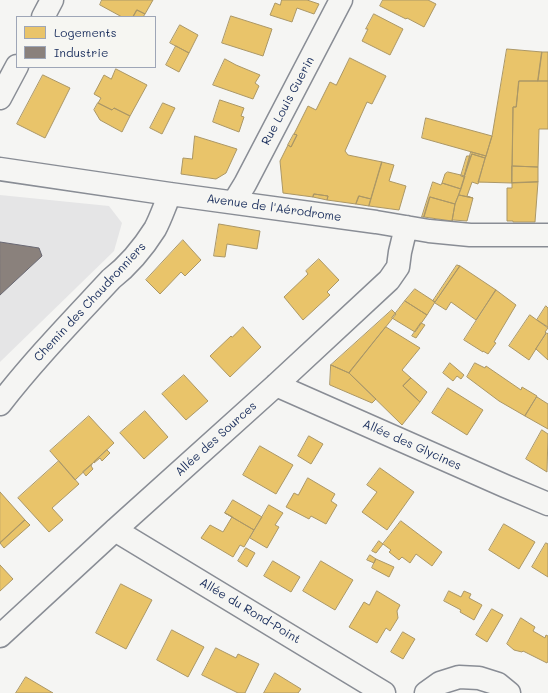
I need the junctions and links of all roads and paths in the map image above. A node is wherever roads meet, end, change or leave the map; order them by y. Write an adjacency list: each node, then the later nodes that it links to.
1 (52, 0): 3 (street)
2 (342, 0): 8 (street, Rue Louis Guerin)
3 (44, 16)
4 (16, 68): 5 (street)
5 (0, 98)
6 (0, 169): 7 (street, Avenue de l'Aérodrome)
7 (170, 194): 8 (street, Avenue de l'Aérodrome); 12 (street, Chemin des Chaudronniers)
8 (234, 202): 9 (street, Avenue de l'Aérodrome)
9 (406, 227): 10 (street, Avenue de l'Aérodrome); 11 (street, Allée des Sources)
10 (548, 236)
11 (276, 385): 13 (street, Allée des Glycines); 14 (street, Allée des Sources)
12 (0, 404)
13 (548, 504)
14 (115, 530): 15 (street, Allée des Sources); 16 (street, Allée du Rond-Point)
15 (0, 636)
16 (384, 693)
17 (426, 693): 18 (street)
18 (509, 693)

